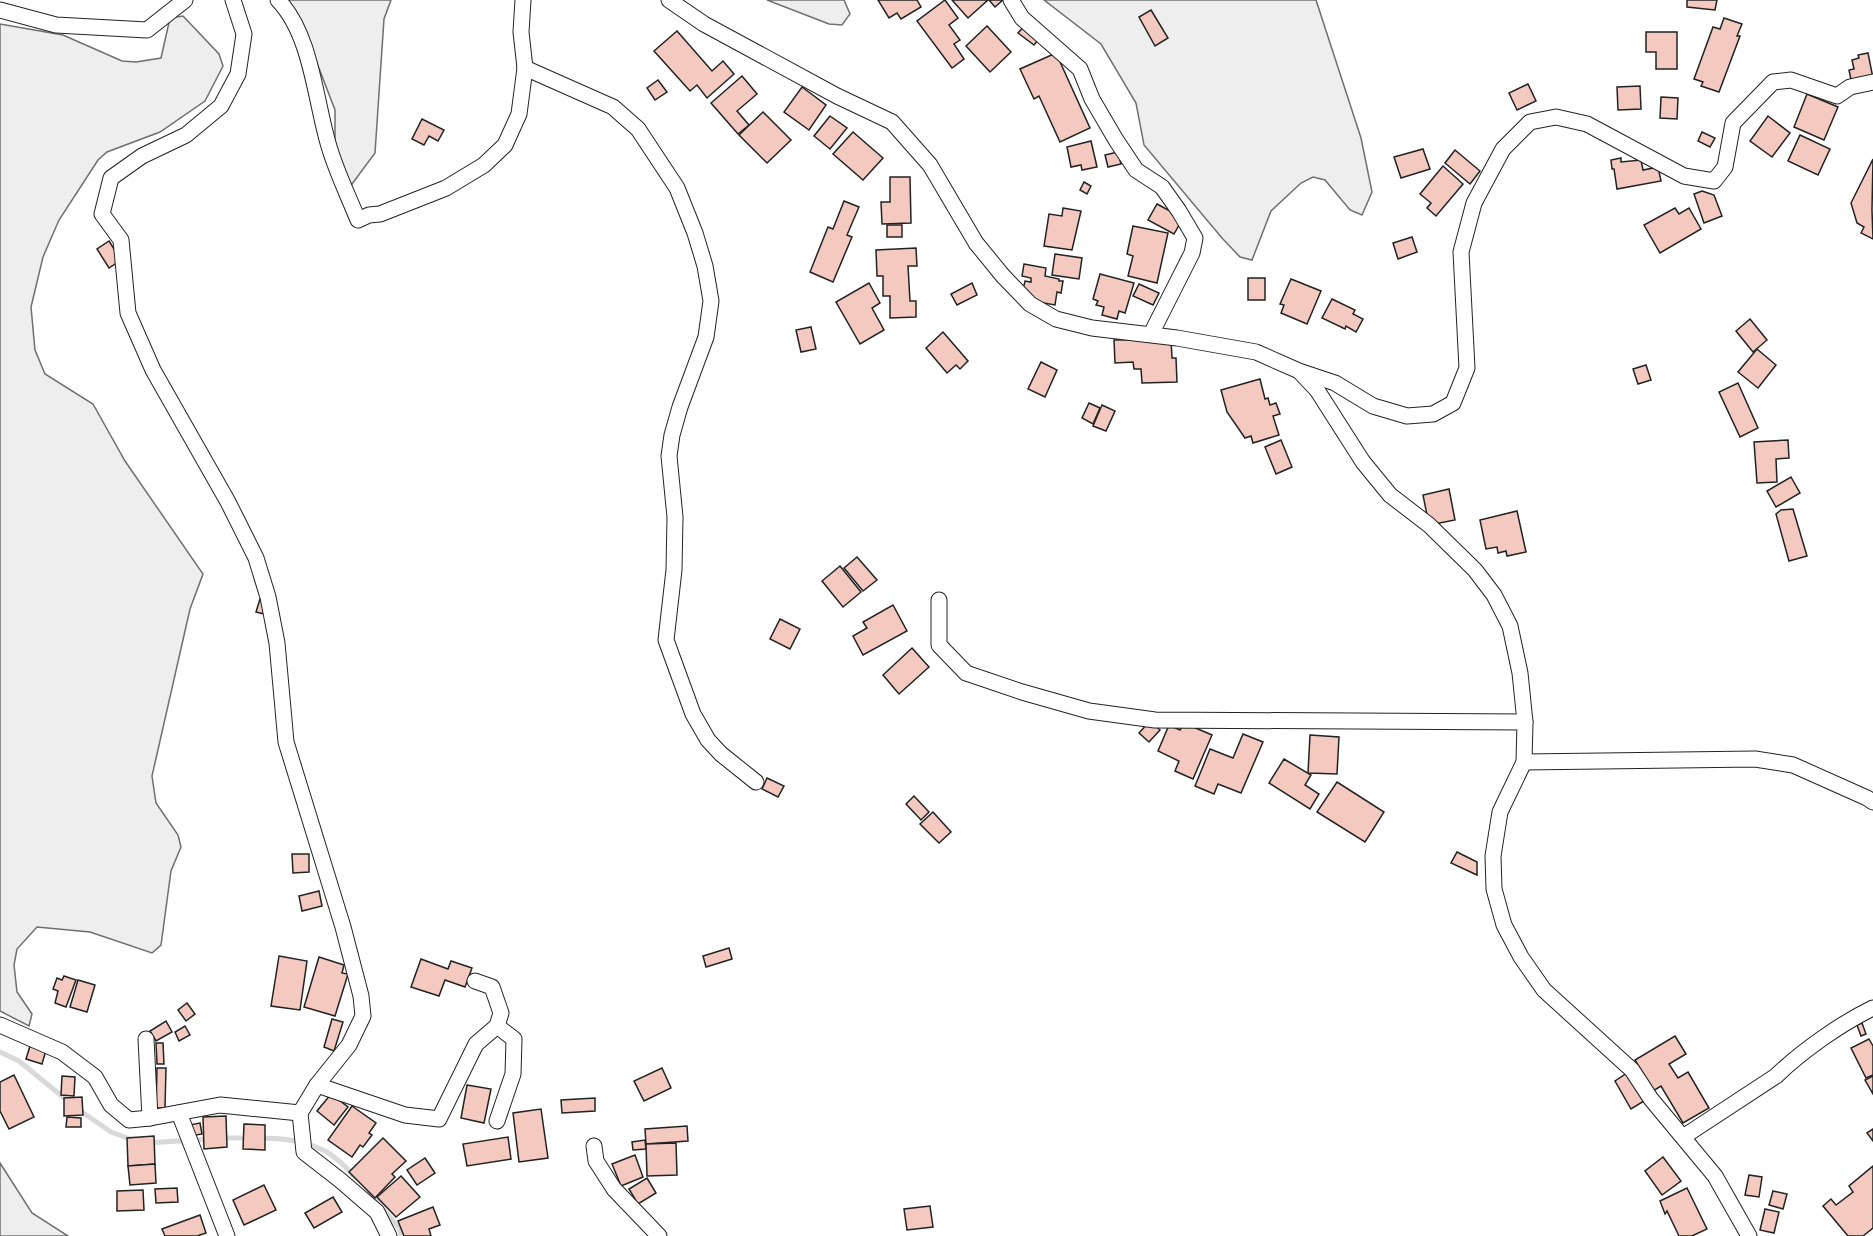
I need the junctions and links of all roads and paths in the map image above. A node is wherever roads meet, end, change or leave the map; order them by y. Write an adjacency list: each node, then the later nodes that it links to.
1 (184, 0): 7 (street)
2 (233, 0): 22 (street)
3 (278, 0): 8 (street)
4 (523, 0): 8 (street)
5 (669, 0): 10 (street)
6 (1011, 0): 10 (street)
7 (0, 10)
8 (525, 68): 15 (street)
9 (1873, 82): 11 (street)
10 (1150, 334): 11 (street)
11 (1299, 371): 13 (street)
12 (939, 600): 13 (street)
13 (1525, 722): 14 (street)
14 (1524, 762): 16 (street); 27 (street)
15 (756, 782)
16 (1873, 802)
17 (476, 981): 20 (street)
18 (1873, 1008): 27 (street)
19 (0, 1025): 25 (street)
20 (497, 1026): 22 (street); 26 (street)
21 (146, 1039): 25 (street)
22 (317, 1085): 24 (street)
23 (179, 1113): 24 (street); 25 (street); 29 (street)
24 (300, 1113): 30 (street)
25 (150, 1118)
26 (496, 1121)
27 (1683, 1137): 32 (street)
28 (594, 1146): 31 (street)
29 (227, 1236)
30 (389, 1236)
31 (659, 1236)
32 (1749, 1236)

